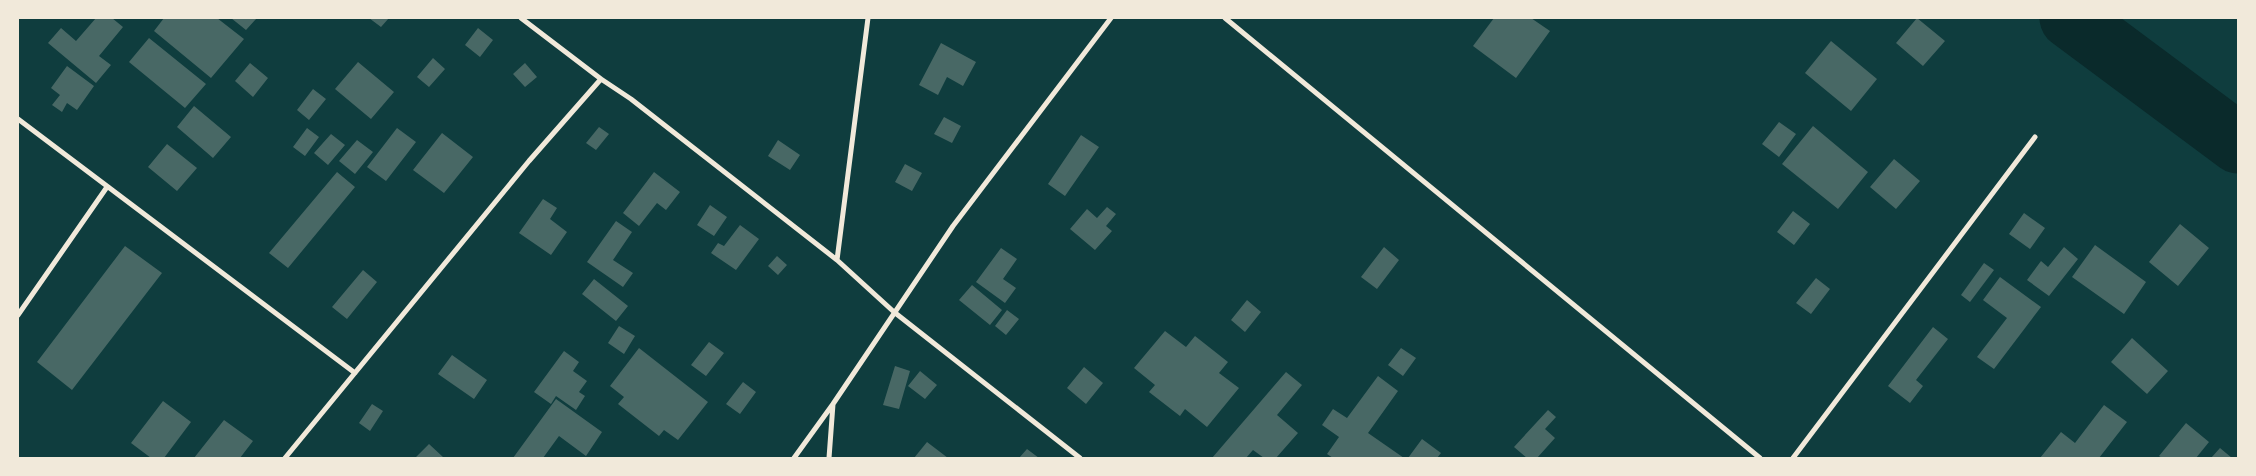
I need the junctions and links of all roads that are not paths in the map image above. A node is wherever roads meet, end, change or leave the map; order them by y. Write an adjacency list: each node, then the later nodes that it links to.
1 (521, 18): 5 (street)
2 (868, 18): 9 (street)
3 (1111, 18): 10 (street)
4 (1225, 18): 18 (street)
5 (601, 79): 9 (street); 12 (street)
6 (18, 119): 8 (street)
7 (2035, 137): 19 (street)
8 (107, 187): 11 (street); 12 (street)
9 (837, 260): 10 (street)
10 (894, 312): 13 (street); 17 (street)
11 (18, 315)
12 (355, 373): 14 (street)
13 (833, 404): 15 (street); 16 (street)
14 (285, 458)
15 (794, 458)
16 (828, 458)
17 (1080, 458)
18 (1760, 458)
19 (1793, 458)

